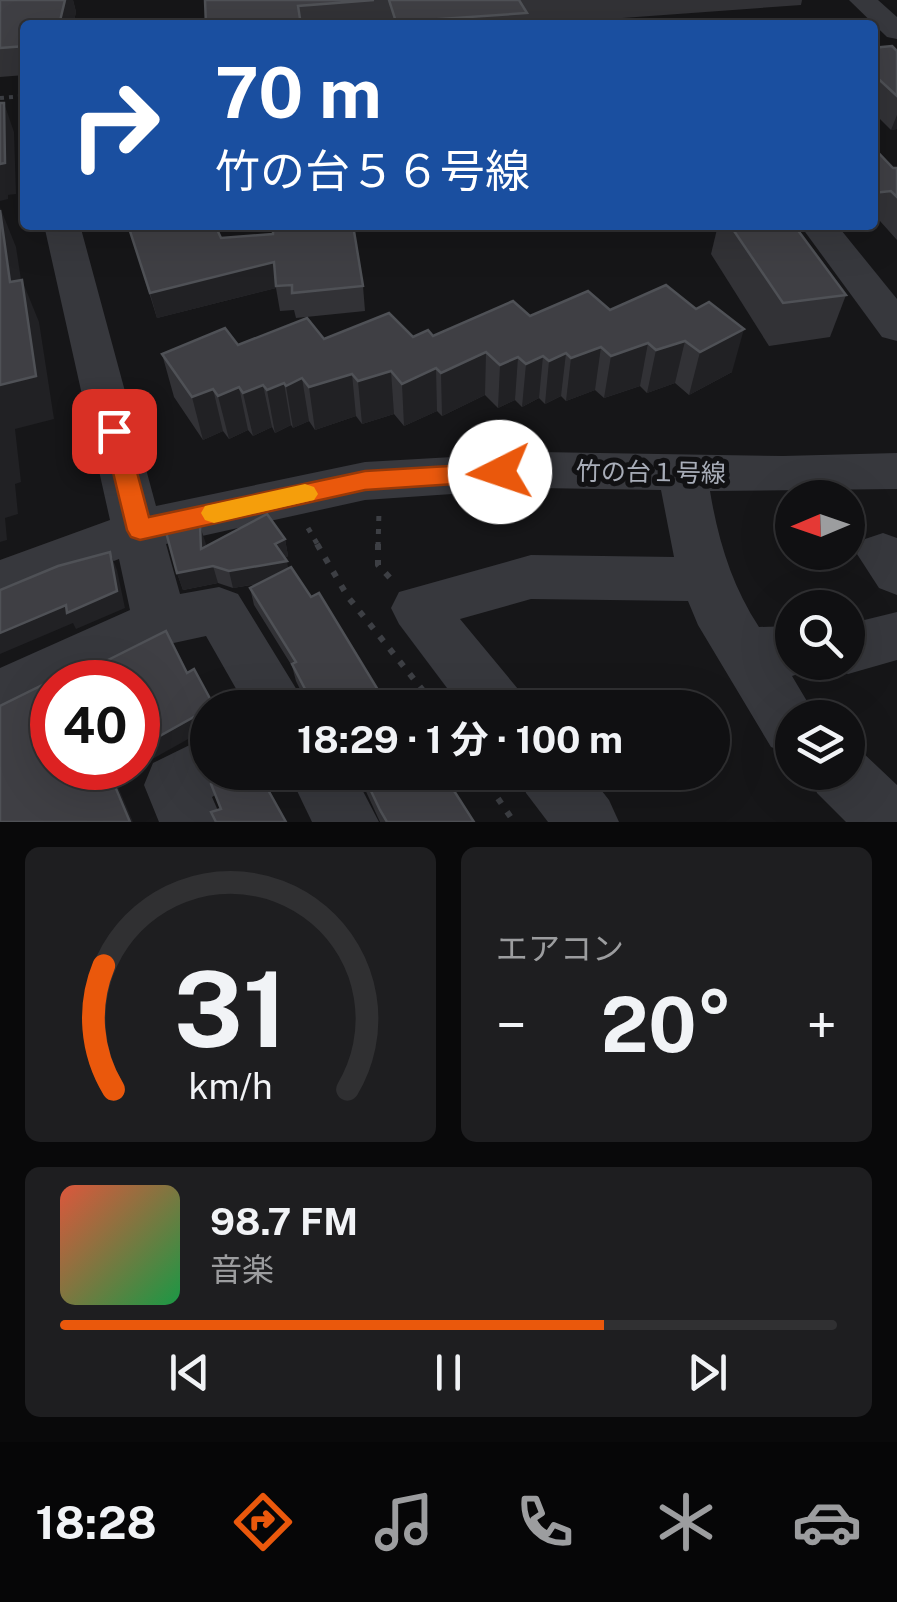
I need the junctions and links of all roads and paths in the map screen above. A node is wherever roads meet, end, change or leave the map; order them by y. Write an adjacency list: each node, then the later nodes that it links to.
1 (862, 0): 2 (street)
2 (897, 31)
3 (63, 230): 10 (street)
4 (822, 230): 5 (street)
5 (897, 327)
6 (897, 471): 7 (street, 竹の台１号線)
7 (683, 472): 8 (street, 竹の台１号線); 11 (street)
8 (380, 480): 10 (street, 竹の台１号線); 13 (path)
9 (299, 512): 19 (path)
10 (140, 530): 12 (street, 竹の台１号線); 14 (street)
11 (707, 580): 13 (street); 17 (street)
12 (0, 583)
13 (418, 608): 20 (street)
14 (160, 622): 18 (street); 21 (street)
15 (897, 636): 16 (street)
16 (865, 644)
17 (768, 652): 22 (street)
18 (268, 690)
19 (423, 690)
20 (483, 690)
21 (0, 696)
22 (783, 700)
23 (190, 776): 28 (street)
24 (329, 790): 29 (street)
25 (492, 790): 30 (path)
26 (562, 790): 31 (street)
27 (857, 790): 32 (street)
28 (191, 822)
29 (348, 822)
30 (514, 822)
31 (587, 822)
32 (890, 822)

